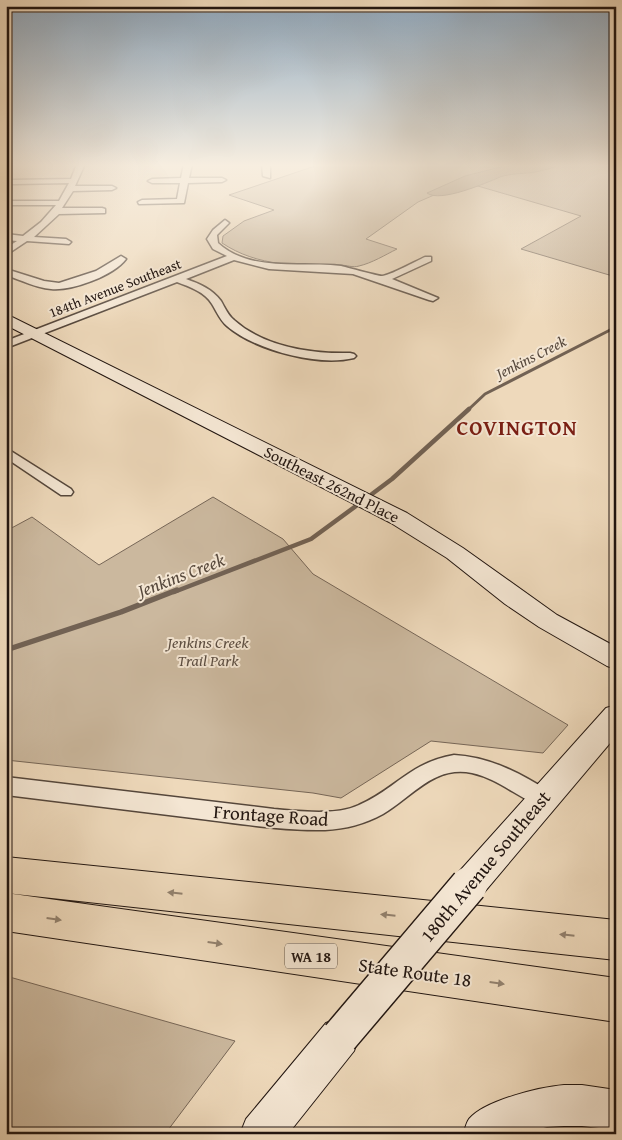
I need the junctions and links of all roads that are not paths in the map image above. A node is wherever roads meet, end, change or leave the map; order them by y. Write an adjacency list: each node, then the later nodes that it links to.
1 (49, 217): 4 (street)
2 (225, 223): 7 (street)
3 (6, 238): 4 (street)
4 (25, 239): 5 (street); 6 (street)
5 (66, 242)
6 (6, 252)
7 (234, 257): 11 (street, 184th Avenue Southeast); 12 (street)
8 (121, 259): 10 (street)
9 (428, 259): 12 (street)
10 (6, 272)
11 (177, 279): 15 (street, 184th Avenue Southeast); 17 (street)
12 (382, 280): 13 (street)
13 (433, 298)
14 (6, 319): 15 (street, Southeast 262nd Place)
15 (35, 334): 16 (street, 184th Avenue Southeast); 20 (street, Southeast 262nd Place)
16 (6, 345)
17 (350, 356)
18 (6, 452): 19 (street)
19 (66, 492)
20 (616, 659)
21 (616, 716): 23 (street, 180th Avenue Southeast)
22 (6, 786): 23 (street, Frontage Road)
23 (543, 798): 29 (street, 180th Avenue Southeast, bridge)
24 (6, 875): 26 (highway, one-way to 24)
25 (6, 912): 27 (highway, State Route 18 / WA 18, one-way to 27)
26 (616, 940)
27 (616, 1000)
28 (616, 1110): 30 (street)
29 (261, 1134)
30 (484, 1134)

